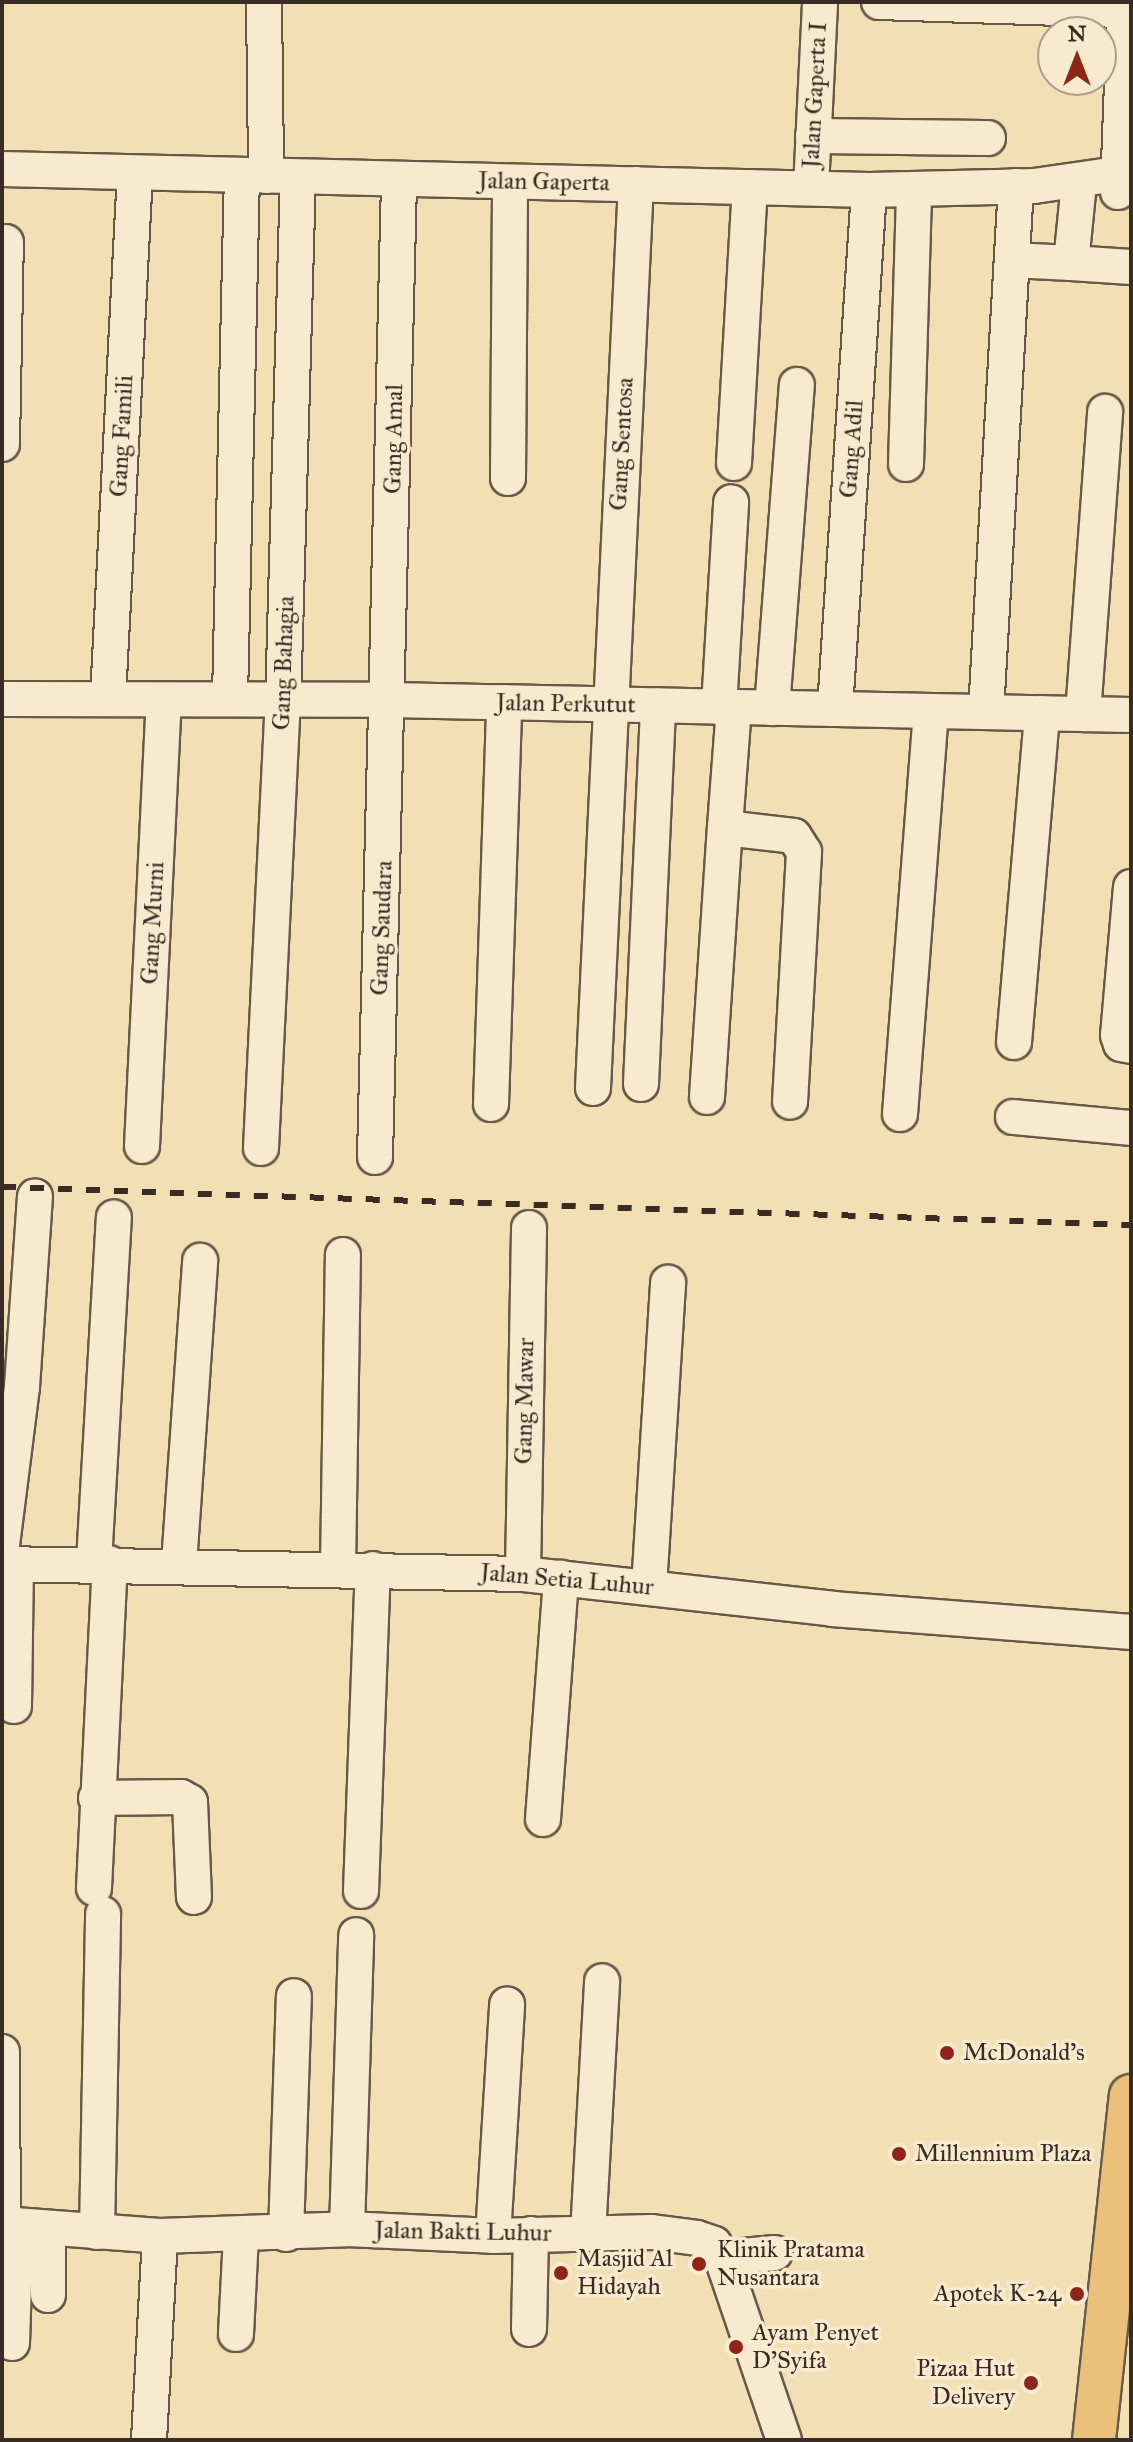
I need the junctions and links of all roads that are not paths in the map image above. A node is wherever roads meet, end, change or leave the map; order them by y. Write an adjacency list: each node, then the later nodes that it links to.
1 (264, 2): 9 (street)
2 (820, 2): 5 (street, Jalan Gaperta I)
3 (879, 2): 4 (street)
4 (1124, 6): 13 (street)
5 (813, 136): 6 (street); 17 (street, Jalan Gaperta I)
6 (988, 138)
7 (2, 169): 8 (street, Jalan Gaperta)
8 (135, 173): 9 (street, Jalan Gaperta); 31 (street, Gang Famili)
9 (269, 176): 10 (street, Jalan Gaperta); 32 (street); 37 (street, Gang Bahagia)
10 (399, 179): 11 (street, Jalan Gaperta); 34 (street, Gang Amal)
11 (510, 182): 14 (street, Jalan Gaperta); 29 (street)
12 (1082, 182): 13 (street, Jalan Gaperta); 15 (street, Jalan Gaperta); 22 (street)
13 (1125, 182)
14 (636, 184): 16 (street, Jalan Gaperta); 38 (street, Gang Sentosa)
15 (1016, 186): 18 (street, Jalan Gaperta); 21 (street)
16 (750, 187): 17 (street, Jalan Gaperta); 27 (street)
17 (811, 188): 19 (street, Jalan Gaperta)
18 (914, 189): 19 (street, Jalan Gaperta); 28 (street)
19 (869, 190): 42 (street, Gang Adil)
20 (6, 242): 26 (street)
21 (1012, 260): 22 (street); 44 (street)
22 (1071, 263): 23 (street)
23 (1131, 267)
24 (797, 385): 41 (street)
25 (1105, 412): 46 (street)
26 (2, 444)
27 (734, 463)
28 (906, 464)
29 (508, 478)
30 (731, 502): 40 (street)
31 (108, 698): 33 (street, Jalan Perkutut); 35 (street, Jalan Perkutut)
32 (230, 698): 35 (street, Jalan Perkutut); 37 (street, Jalan Perkutut)
33 (2, 699)
34 (390, 700): 36 (street, Jalan Perkutut); 37 (street, Jalan Perkutut); 62 (street, Gang Saudara)
35 (164, 701): 60 (street, Gang Murni)
36 (504, 702): 38 (street, Jalan Perkutut); 56 (street)
37 (283, 703): 61 (street, Gang Bahagia)
38 (609, 704): 39 (street, Jalan Perkutut); 53 (street, Gang Sentosa)
39 (658, 705): 40 (street, Jalan Perkutut); 52 (street)
40 (727, 707): 41 (street, Jalan Perkutut); 48 (street)
41 (772, 708): 42 (street, Jalan Perkutut)
42 (835, 709): 43 (street, Jalan Perkutut)
43 (931, 711): 44 (street, Jalan Perkutut); 57 (street)
44 (986, 712): 45 (street, Jalan Perkutut)
45 (1042, 713): 46 (street, Jalan Perkutut); 50 (street)
46 (1083, 714): 47 (street, Jalan Perkutut)
47 (1131, 715)
48 (725, 828): 54 (street); 55 (street)
49 (1131, 887): 51 (street)
50 (1014, 1042)
51 (1131, 1046)
52 (641, 1084)
53 (593, 1088)
54 (707, 1097)
55 (790, 1102)
56 (491, 1104)
57 (900, 1114)
58 (1013, 1117): 59 (street)
59 (1131, 1128)
60 (142, 1146)
61 (261, 1148)
62 (375, 1157)
63 (35, 1196): 69 (street)
64 (114, 1218): 70 (street)
65 (529, 1228): 74 (street, Gang Mawar)
66 (343, 1255): 72 (street)
67 (200, 1261): 71 (street)
68 (668, 1283): 76 (street)
69 (7, 1557): 70 (street, Jalan Setia Luhur); 78 (street)
70 (102, 1562): 71 (street, Jalan Setia Luhur); 79 (street)
71 (179, 1564): 72 (street, Jalan Setia Luhur)
72 (338, 1568): 73 (street, Jalan Setia Luhur)
73 (373, 1569): 74 (street, Jalan Setia Luhur); 81 (street)
74 (523, 1574): 75 (street, Jalan Setia Luhur)
75 (561, 1578): 76 (street, Jalan Setia Luhur); 80 (street)
76 (649, 1587): 77 (street, Jalan Setia Luhur)
77 (1131, 1632)
78 (14, 1706)
79 (96, 1798): 82 (street); 92 (street)
80 (543, 1819)
81 (361, 1891)
82 (194, 1897)
83 (356, 1935): 91 (street)
84 (602, 1981): 95 (street)
85 (294, 1996): 93 (street)
86 (507, 2004): 98 (street)
87 (2, 2052): 90 (street)
88 (1131, 2096): 89 (main road)
89 (1125, 2195): 107 (main road)
90 (17, 2225): 92 (street, Jalan Bakti Luhur); 101 (street); 104 (street)
91 (347, 2229): 93 (street, Jalan Bakti Luhur); 98 (street, Jalan Bakti Luhur)
92 (97, 2232): 96 (street, Jalan Bakti Luhur)
93 (286, 2234): 97 (street, Jalan Bakti Luhur)
94 (531, 2234): 95 (street, Jalan Bakti Luhur); 98 (street, Jalan Bakti Luhur); 102 (street)
95 (588, 2234): 100 (street, Jalan Bakti Luhur)
96 (160, 2236): 97 (street, Jalan Bakti Luhur); 105 (street)
97 (241, 2236): 103 (street)
98 (493, 2236)
99 (775, 2253): 100 (street)
100 (722, 2258): 106 (street)
101 (48, 2295)
102 (529, 2329)
103 (236, 2334)
104 (12, 2343)
105 (149, 2440)
106 (784, 2440)
107 (1094, 2440)

